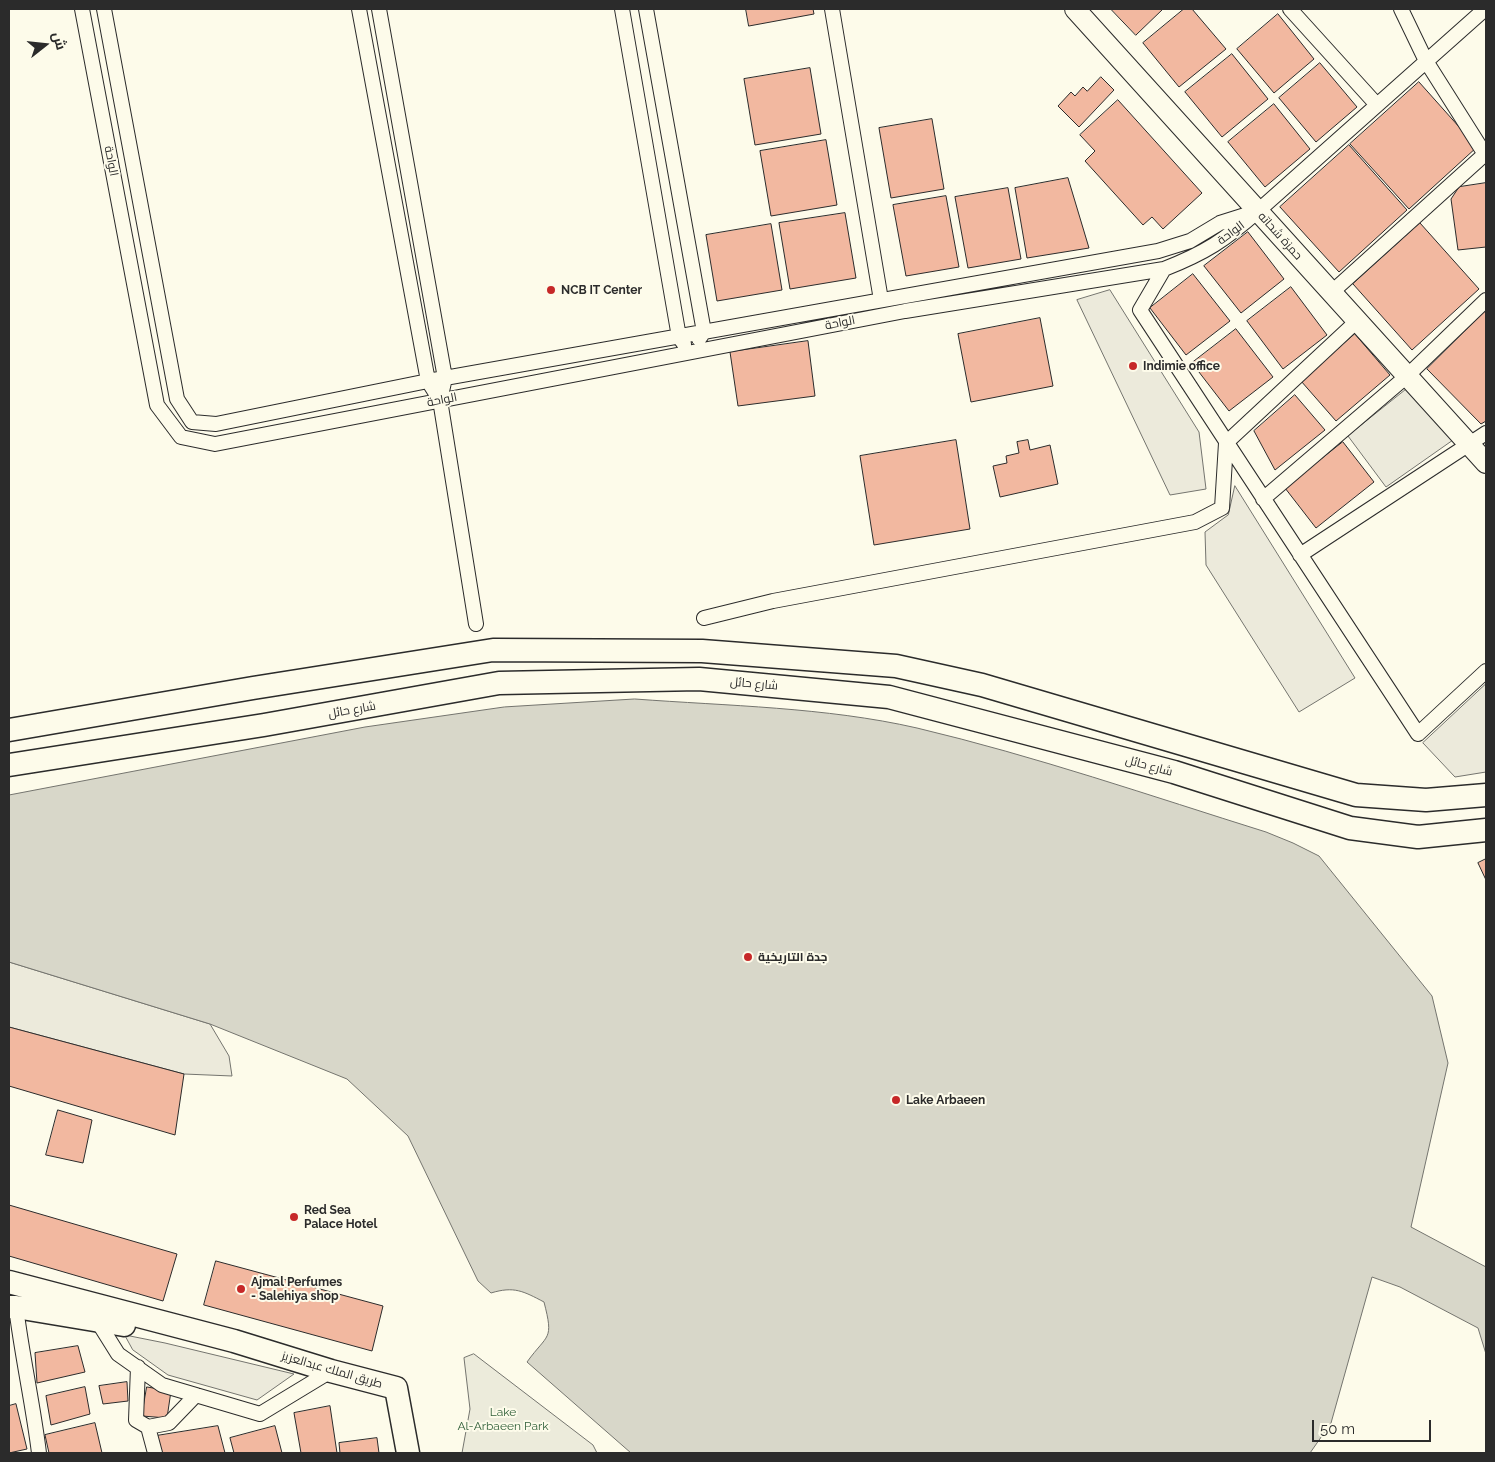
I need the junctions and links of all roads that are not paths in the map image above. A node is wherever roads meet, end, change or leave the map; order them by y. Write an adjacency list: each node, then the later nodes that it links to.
1 (82, 9): 27 (street, الواحة)
2 (104, 9): 26 (street, الواحة)
3 (359, 9): 26 (street)
4 (379, 9): 25 (street)
5 (622, 9): 22 (street)
6 (646, 9): 21 (street)
7 (832, 9): 18 (street)
8 (1075, 9): 15 (main road, حمزة شحاته)
9 (1290, 9): 13 (street)
10 (1401, 9): 12 (street)
11 (1485, 9): 12 (street)
12 (1426, 61): 13 (street); 14 (street)
13 (1377, 105): 15 (street)
14 (1486, 155): 17 (street)
15 (1258, 211): 16 (street, الواحة); 17 (main road, حمزة شحاته); 18 (street, الواحة)
16 (1164, 269): 23 (street, الواحة); 29 (street)
17 (1332, 292): 20 (main road, حمزة شحاته)
18 (881, 300): 21 (street, الواحة)
19 (1486, 300): 24 (street)
20 (1357, 320): 24 (main road, حمزة شحاته); 29 (street)
21 (704, 332): 22 (street, الواحة); 23 (street)
22 (679, 337): 23 (street); 25 (street, الواحة)
23 (689, 351): 27 (street, الواحة)
24 (1407, 376): 30 (main road, حمزة شحاته); 32 (street)
25 (445, 378): 26 (street, الواحة); 27 (street)
26 (428, 381): 27 (street)
27 (440, 400): 35 (street)
28 (1486, 433): 30 (street)
29 (1226, 442): 32 (street); 34 (street)
30 (1468, 443): 31 (main road, حمزة شحاته); 33 (street)
31 (1486, 463)
32 (1263, 499): 33 (street)
33 (1300, 555): 36 (street)
34 (704, 618)
35 (476, 624)
36 (1486, 671)
37 (9, 730): 39 (main road)
38 (9, 765): 40 (main road, شارع حائل)
39 (1486, 795)
40 (1486, 830)
41 (9, 1282): 44 (main road, طريق الملك عبدالعزيز)
42 (13, 1307): 43 (main road, طريق الملك عبدالعزيز); 49 (street)
43 (98, 1322): 44 (main road, طريق الملك عبدالعزيز); 45 (street)
44 (234, 1341): 46 (main road, طريق الملك عبدالعزيز)
45 (138, 1368): 47 (street); 48 (street)
46 (331, 1371): 47 (street); 51 (main road, طريق الملك عبدالعزيز)
47 (196, 1394): 48 (street)
48 (148, 1427): 50 (street)
49 (39, 1453)
50 (155, 1453)
51 (408, 1453)

